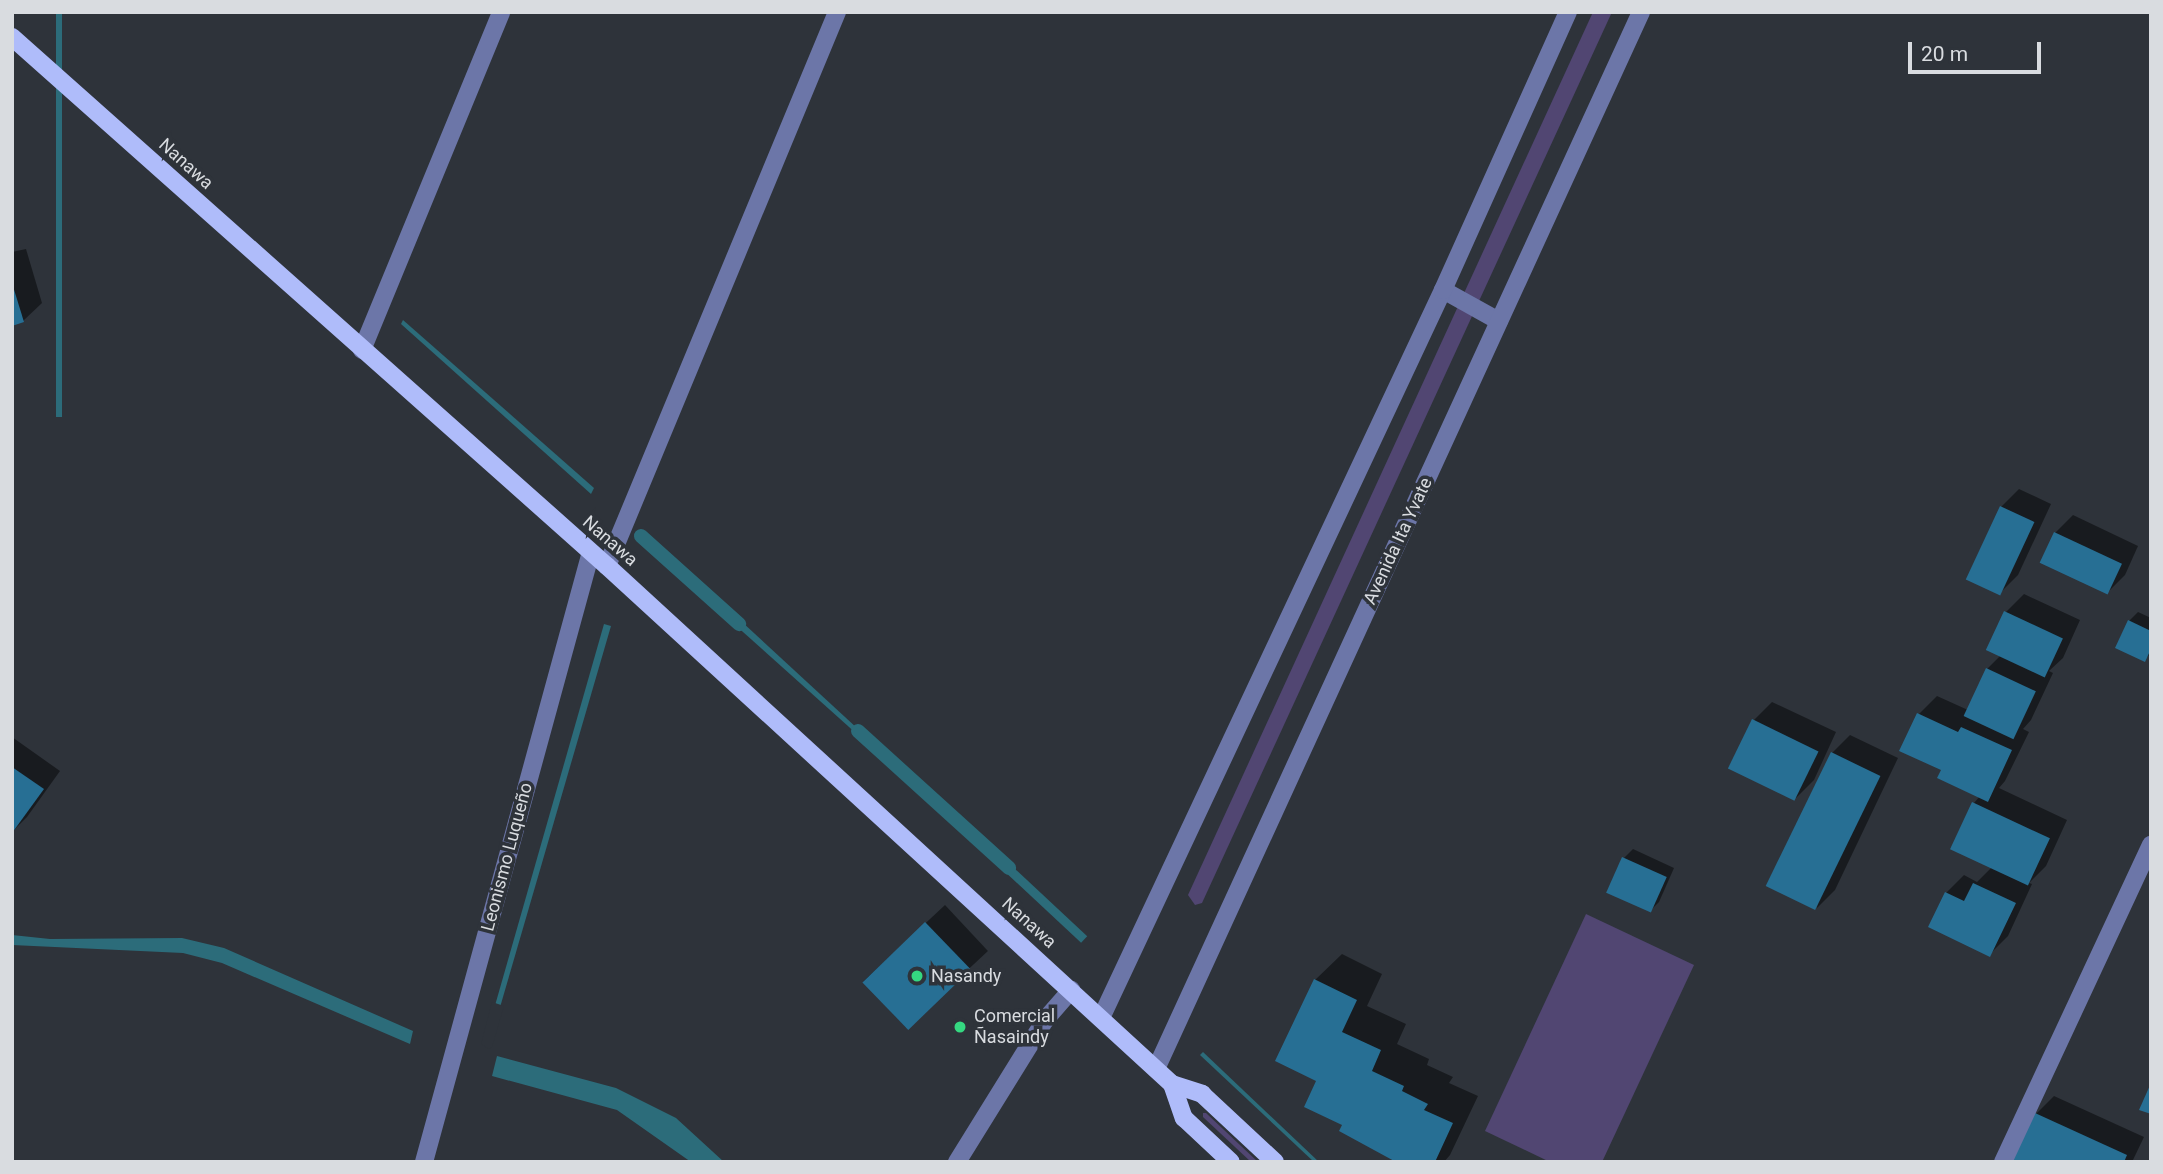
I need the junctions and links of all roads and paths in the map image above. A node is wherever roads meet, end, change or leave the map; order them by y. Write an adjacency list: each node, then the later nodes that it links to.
1 (501, 12): 8 (street)
2 (837, 12): 10 (street)
3 (1568, 12): 6 (street)
4 (1641, 12): 7 (street, Avenida Ita Yvate)
5 (12, 37): 8 (main road, Nanawa)
6 (1443, 290): 7 (street); 13 (street)
7 (1499, 321): 14 (street, Avenida Ita Yvate)
8 (362, 350): 9 (main road, Nanawa)
9 (591, 552): 10 (main road, Nanawa); 16 (street, Leonismo Luqueño)
10 (607, 566): 12 (main road, Nanawa)
11 (2151, 845): 20 (street)
12 (1071, 990): 13 (main road, Nanawa); 17 (street)
13 (1101, 1018): 14 (main road, Nanawa)
14 (1156, 1069): 15 (main road, Nanawa)
15 (1172, 1084): 18 (main road, Nanawa); 19 (main road, Nanawa)
16 (424, 1162)
17 (957, 1162)
18 (1230, 1162)
19 (1275, 1162)
20 (2003, 1162)

